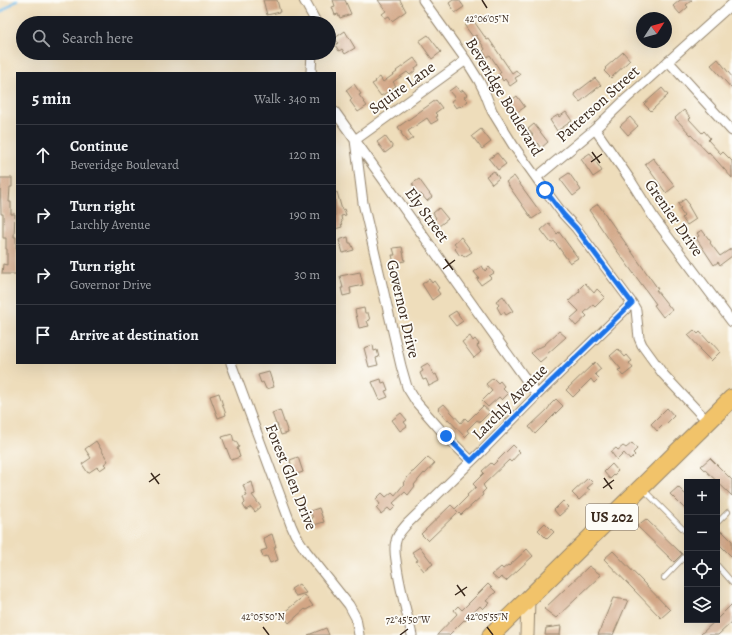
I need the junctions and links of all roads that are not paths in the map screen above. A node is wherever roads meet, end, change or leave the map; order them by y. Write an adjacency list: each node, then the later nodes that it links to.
1 (304, 0): 4 (street)
2 (423, 0): 6 (street, Beveridge Boulevard)
3 (732, 4): 7 (street, Patterson Street)
4 (313, 16)
5 (312, 60): 8 (street)
6 (466, 60): 12 (street, Squire Lane); 13 (street, Beveridge Boulevard)
7 (668, 61): 10 (street, Patterson Street); 11 (street)
8 (312, 72)
9 (336, 113): 12 (street, Ely Street)
10 (596, 129): 13 (street, Patterson Street); 15 (street, Grenier Drive)
11 (732, 131)
12 (355, 140): 17 (street, Ely Street); 20 (street, Governor Drive)
13 (536, 177): 14 (street, Beveridge Boulevard)
14 (632, 303): 17 (street, Larchly Avenue); 19 (street, Beveridge Boulevard)
15 (732, 322)
16 (231, 364): 30 (street, Forest Glen Drive)
17 (537, 395): 20 (street, Larchly Avenue)
18 (732, 398): 19 (highway, US 202)
19 (708, 422): 21 (highway, US 202)
20 (471, 461): 31 (street, Larchly Avenue)
21 (641, 488): 24 (lane); 29 (highway, US 202)
22 (728, 512): 23 (lane)
23 (720, 520)
24 (684, 530)
25 (684, 557): 27 (lane)
26 (720, 568): 28 (lane)
27 (664, 578)
28 (732, 582)
29 (528, 599): 32 (highway, US 202); 33 (street)
30 (359, 635)
31 (412, 635)
32 (491, 635)
33 (527, 635)

